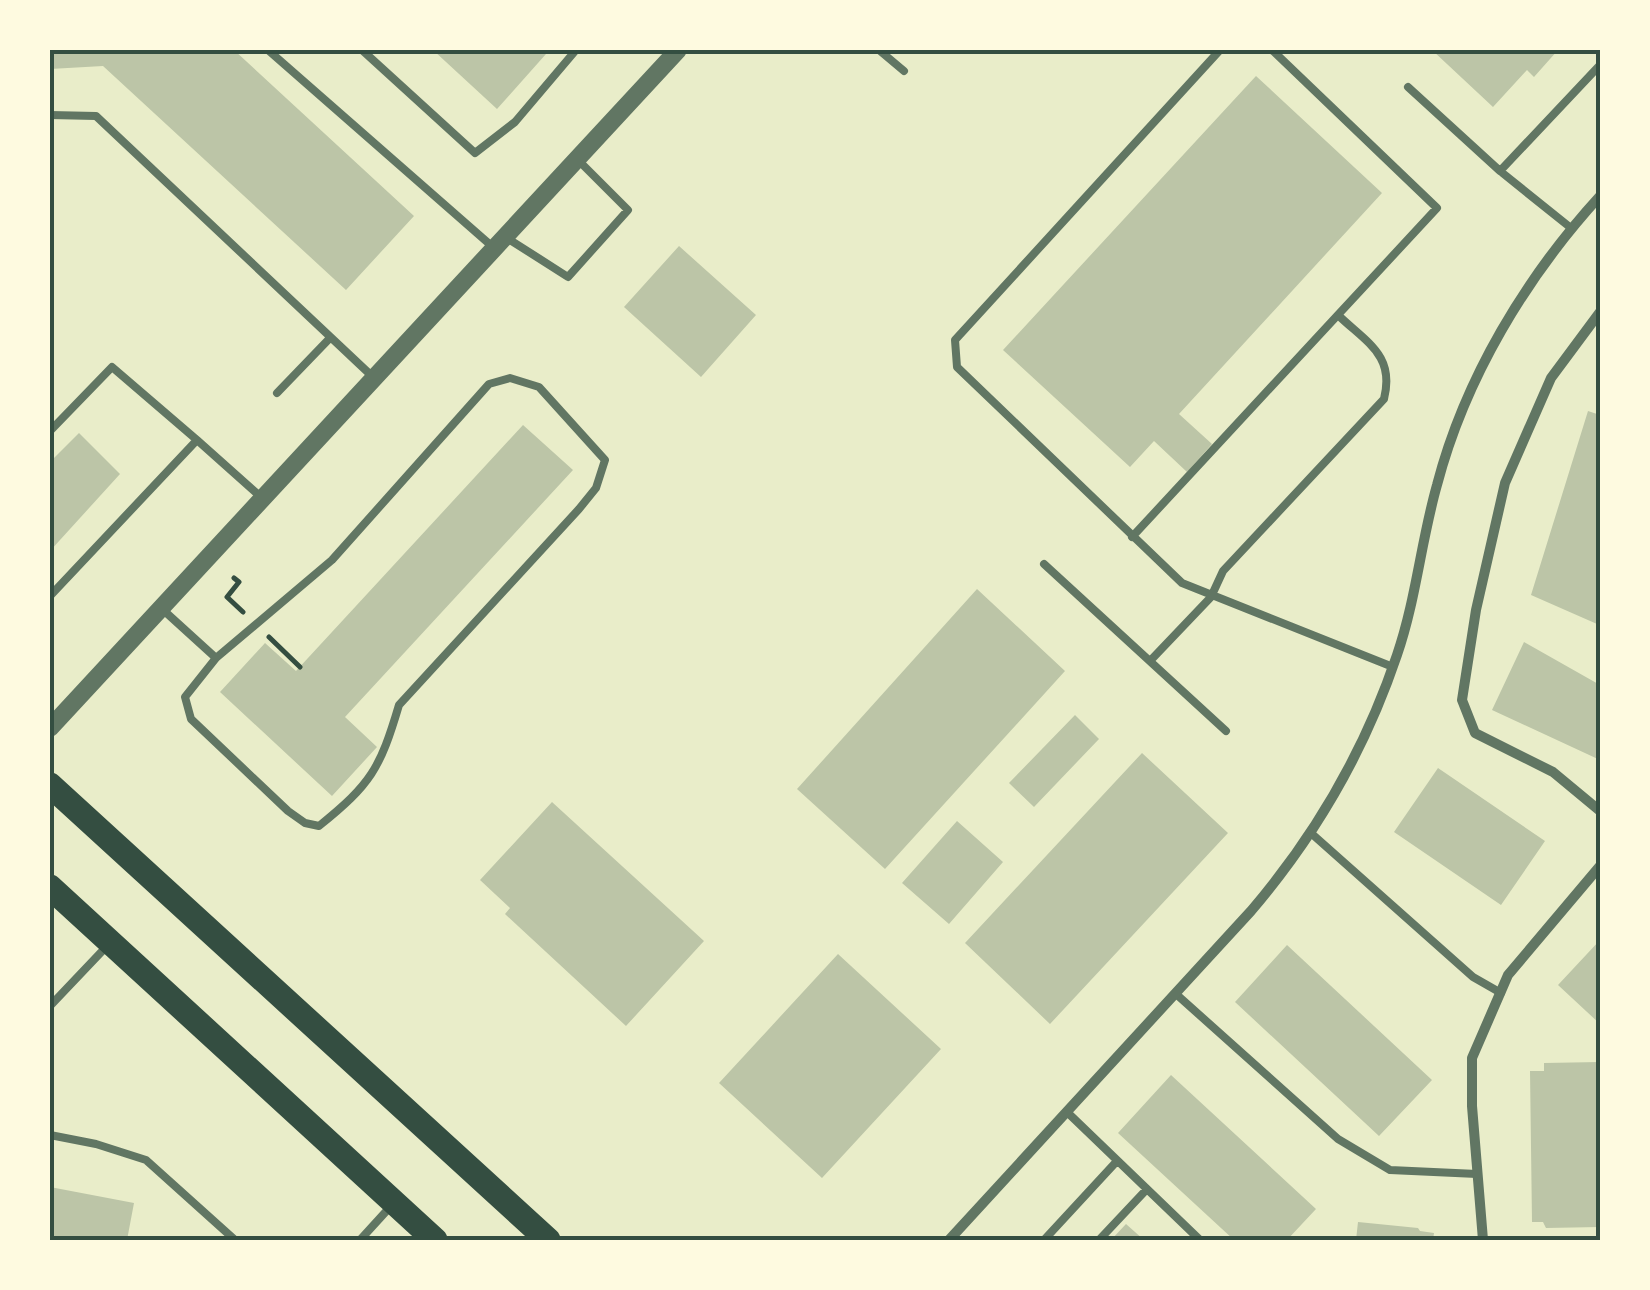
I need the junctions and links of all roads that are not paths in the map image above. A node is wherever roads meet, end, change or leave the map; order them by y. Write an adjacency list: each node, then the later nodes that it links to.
1 (268, 50): 16 (lane)
2 (362, 50): 3 (lane)
3 (576, 50)
4 (678, 50): 12 (street)
5 (879, 50): 9 (lane)
6 (1220, 50): 25 (lane)
7 (1272, 50): 18 (lane)
8 (1600, 64): 13 (lane)
9 (904, 71)
10 (1408, 86): 13 (lane)
11 (50, 116): 19 (lane)
12 (577, 159): 16 (street); 16 (lane)
13 (1500, 172): 15 (lane)
14 (1600, 196): 15 (street)
15 (1571, 228): 32 (street)
16 (500, 242): 20 (street)
17 (1600, 312): 36 (street)
18 (1338, 316): 25 (lane); 28 (lane)
19 (330, 338): 20 (lane); 21 (lane)
20 (374, 378): 24 (street)
21 (277, 393)
22 (50, 431): 23 (lane)
23 (197, 440): 24 (lane); 27 (lane)
24 (263, 498): 29 (street)
25 (1132, 537): 28 (lane)
26 (1044, 564): 31 (lane)
27 (50, 596)
28 (1212, 596): 31 (lane); 32 (lane)
29 (162, 608): 30 (lane); 33 (street)
30 (216, 658): 30 (lane)
31 (1150, 661): 34 (lane)
32 (1393, 667): 37 (street)
33 (50, 728)
34 (1226, 731)
35 (50, 785): 53 (main road)
36 (1600, 811)
37 (1312, 834): 41 (lane); 42 (street)
38 (1600, 866): 41 (street)
39 (50, 887): 40 (main road)
40 (110, 942): 43 (lane); 49 (main road)
41 (1501, 993): 47 (street)
42 (1176, 994): 44 (street); 47 (lane)
43 (51, 1002)
44 (1067, 1112): 46 (lane); 54 (street)
45 (50, 1135): 50 (lane)
46 (1117, 1161): 48 (lane); 55 (lane)
47 (1477, 1174): 58 (street)
48 (1147, 1189): 56 (lane); 57 (lane)
49 (394, 1203): 51 (lane); 52 (main road)
50 (235, 1240)
51 (360, 1240)
52 (435, 1240)
53 (548, 1240)
54 (949, 1240)
55 (1044, 1240)
56 (1099, 1240)
57 (1200, 1240)
58 (1483, 1240)

